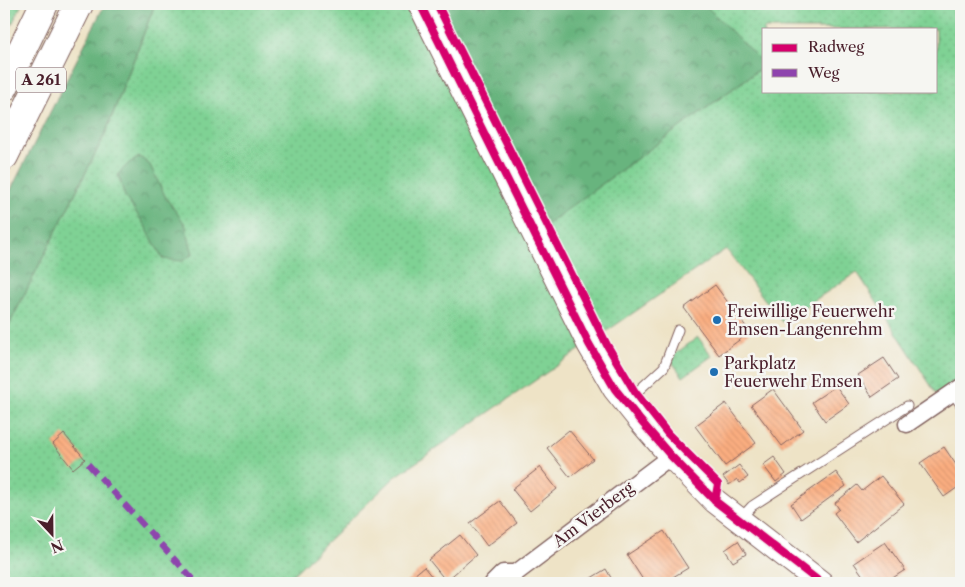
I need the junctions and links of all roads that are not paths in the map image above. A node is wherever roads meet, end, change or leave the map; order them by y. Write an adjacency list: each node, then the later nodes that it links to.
1 (44, 4): 4 (highway, A 261)
2 (78, 4): 5 (highway, A 261)
3 (420, 4): 8 (street)
4 (4, 87)
5 (4, 156)
6 (678, 330): 8 (lane)
7 (959, 395): 10 (street)
8 (626, 402): 11 (street)
9 (907, 406): 12 (lane)
10 (906, 424)
11 (671, 456): 12 (street); 13 (street, Am Vierberg)
12 (740, 520): 15 (street)
13 (515, 578): 14 (street, Am Vierberg)
14 (492, 583)
15 (822, 583)

